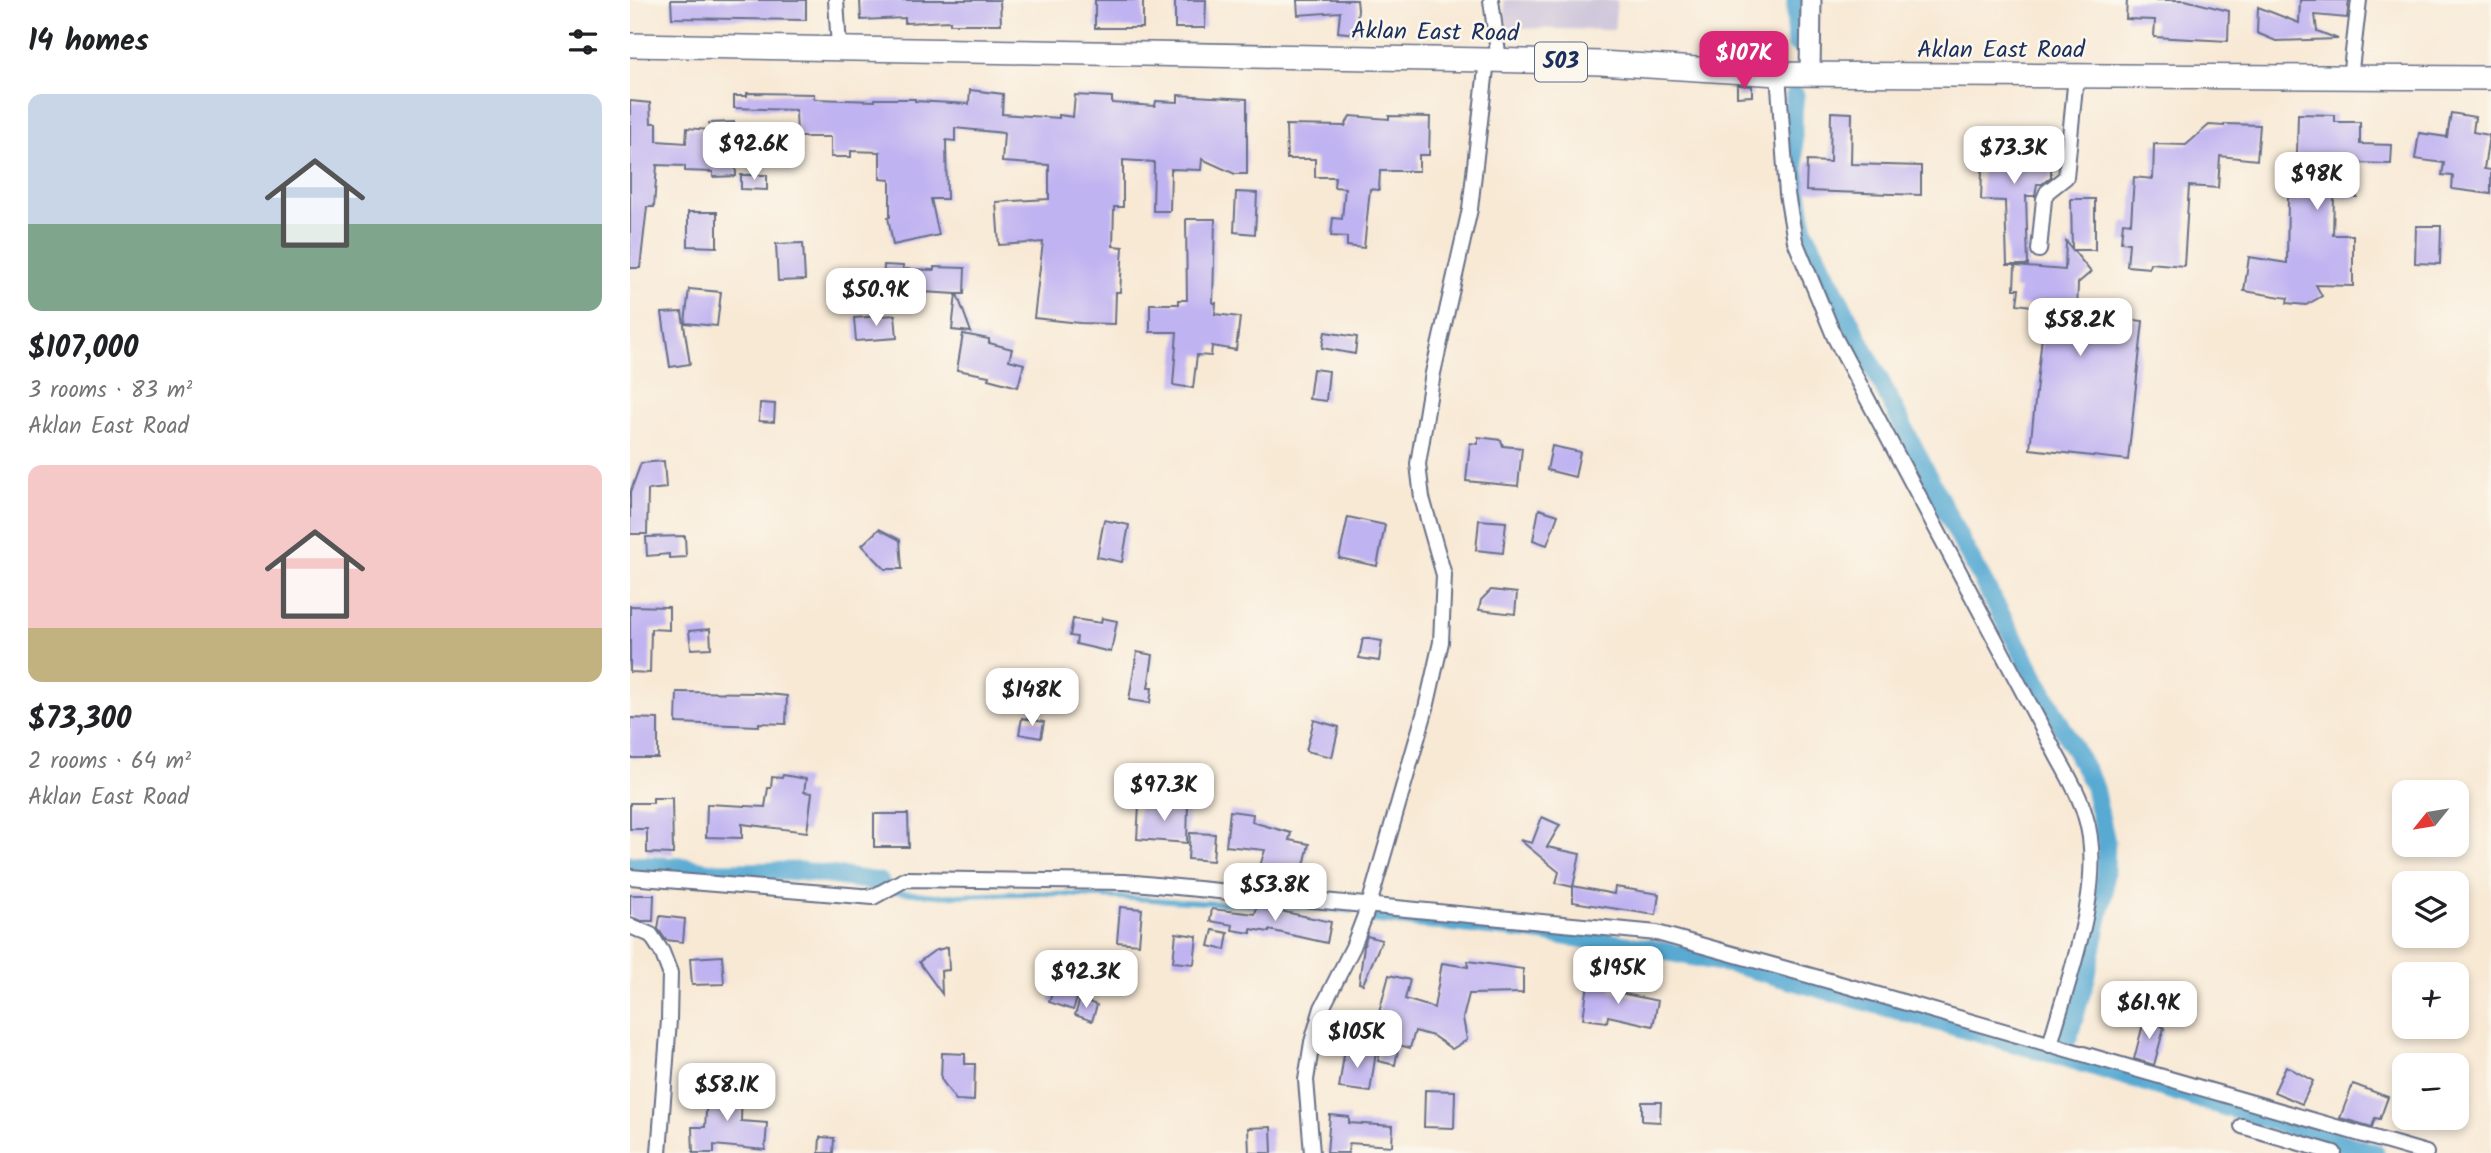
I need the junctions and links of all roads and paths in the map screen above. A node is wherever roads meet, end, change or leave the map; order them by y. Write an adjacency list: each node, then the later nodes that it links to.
1 (836, 0): 6 (street)
2 (1491, 0): 7 (street)
3 (1811, 0): 9 (street)
4 (2359, 0): 11 (street)
5 (630, 45): 6 (main road, Aklan East Road / 503)
6 (839, 48): 7 (main road, Aklan East Road / 503)
7 (1493, 60): 8 (main road, Aklan East Road / 503); 15 (street)
8 (1778, 74): 9 (main road, Aklan East Road / 503); 17 (street)
9 (1810, 75): 10 (main road, Aklan East Road / 503)
10 (2076, 76): 11 (main road, Aklan East Road / 503); 13 (street)
11 (2350, 78): 12 (main road, Aklan East Road / 503)
12 (2491, 78)
13 (2039, 250)
14 (630, 877): 15 (street)
15 (1369, 905): 17 (street); 20 (street)
16 (630, 926): 19 (street)
17 (2050, 1045): 22 (street)
18 (2242, 1126): 21 (street)
19 (659, 1153)
20 (1312, 1153)
21 (2334, 1153)
22 (2426, 1153)

